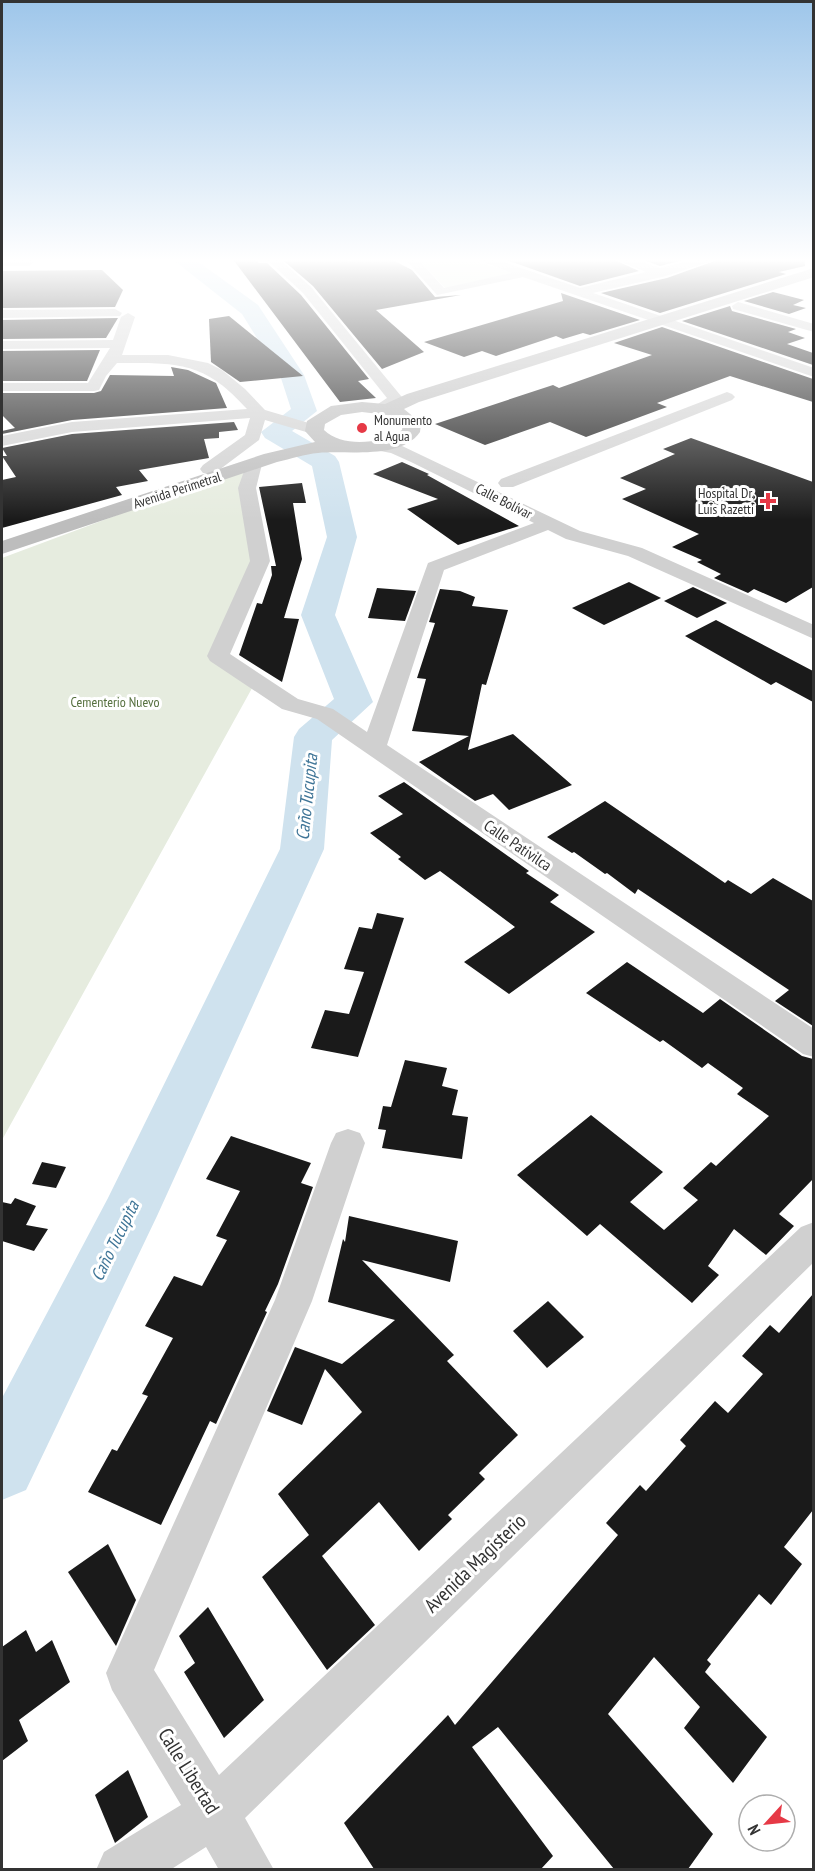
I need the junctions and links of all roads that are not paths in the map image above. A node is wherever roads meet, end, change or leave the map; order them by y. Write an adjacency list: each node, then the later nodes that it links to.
1 (118, 345): 6 (street)
2 (352, 345): 10 (street)
3 (595, 345): 10 (street)
4 (605, 345): 12 (street)
5 (731, 345): 7 (street)
6 (113, 359): 8 (street); 11 (street)
7 (813, 373)
8 (2, 387)
9 (727, 397): 19 (street)
10 (383, 409): 12 (street); 13 (street)
11 (259, 413): 13 (street); 14 (street); 18 (street)
12 (415, 431): 15 (street, Avenida Perimetral)
13 (299, 439): 15 (street, Avenida Perimetral); 17 (street, Avenida Perimetral); 18 (street, Avenida Perimetral)
14 (2, 441)
15 (376, 446): 22 (street, Calle Bolívar)
16 (439, 449): 19 (street, Calle Bolívar)
17 (254, 464): 24 (street, Avenida Perimetral); 27 (street, Calle Pativilca)
18 (209, 470): 23 (street, Avenida Perimetral)
19 (507, 483): 20 (street, Calle Bolívar)
20 (537, 498)
21 (578, 517): 25 (street, Calle Bolívar)
22 (549, 523): 25 (street, Calle Bolívar); 27 (street)
23 (2, 533)
24 (2, 548)
25 (634, 552): 26 (street, Calle Bolívar)
26 (813, 633)
27 (375, 747): 28 (street, Calle Pativilca)
28 (813, 1045)
29 (348, 1143): 31 (street, Calle Libertad)
30 (813, 1238): 31 (street, Avenida Magisterio)
31 (215, 1813): 32 (street, Avenida Magisterio); 33 (street, Calle Libertad)
32 (122, 1869)
33 (248, 1869)

